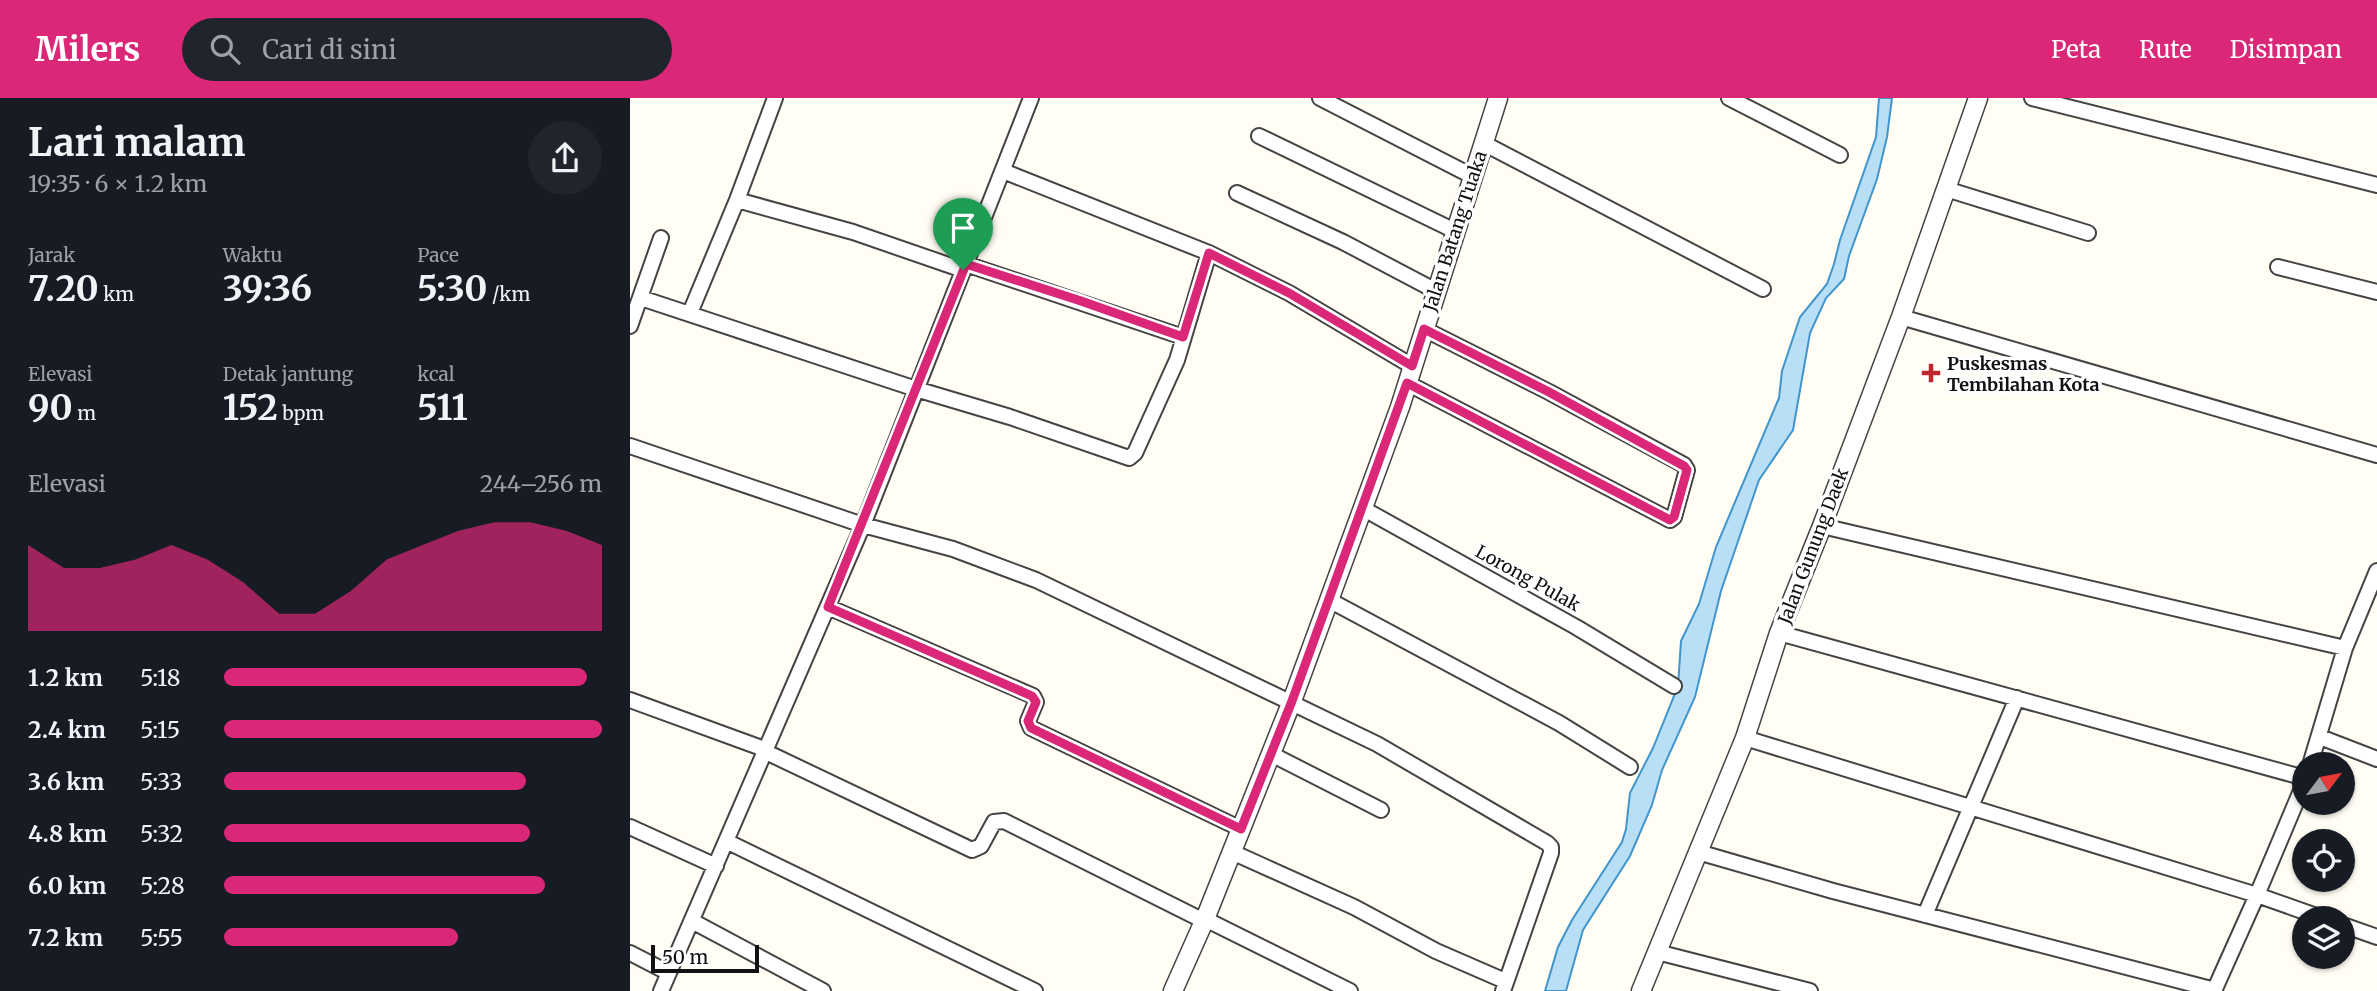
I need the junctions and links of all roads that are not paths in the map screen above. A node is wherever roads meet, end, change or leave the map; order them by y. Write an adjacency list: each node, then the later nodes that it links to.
1 (775, 98): 16 (street)
2 (1031, 98): 11 (street)
3 (1320, 98): 12 (street)
4 (1498, 98): 9 (street, Jalan Batang Tuaka)
5 (1729, 98): 10 (street)
6 (1978, 98): 14 (street, Jalan Gunung Daek)
7 (2032, 98): 13 (street)
8 (1259, 136): 17 (street)
9 (1483, 143): 12 (street, Jalan Batang Tuaka); 23 (street)
10 (1840, 155)
11 (1003, 171): 20 (street); 21 (street)
12 (1472, 176): 17 (street, Jalan Batang Tuaka)
13 (2377, 185)
14 (1946, 189): 18 (street); 28 (street, Jalan Gunung Daek)
15 (1237, 193): 24 (street)
16 (737, 200): 21 (street); 27 (street)
17 (1455, 231): 24 (street, Jalan Batang Tuaka)
18 (2088, 233)
19 (661, 238): 26 (street)
20 (1209, 253): 31 (street); 32 (street)
21 (965, 267): 31 (street); 33 (street)
22 (2278, 267): 25 (street)
23 (1763, 289)
24 (1436, 291): 30 (street, Jalan Batang Tuaka)
25 (2377, 292)
26 (641, 298): 27 (street); 29 (street)
27 (690, 313): 33 (street)
28 (1901, 317): 35 (street); 38 (street, Jalan Gunung Daek)
29 (630, 326)
30 (1424, 329): 32 (street, Jalan Batang Tuaka); 32 (street)
31 (1183, 337): 33 (street)
32 (1410, 375): 36 (street, Jalan Batang Tuaka)
33 (916, 389): 37 (street)
34 (630, 446): 37 (street)
35 (2377, 455)
36 (1362, 508): 40 (street, Jalan Batang Tuaka); 44 (street, Lorong Pulak)
37 (863, 525): 41 (street); 47 (street)
38 (1822, 526): 42 (street, Jalan Gunung Daek); 43 (street)
39 (2377, 571): 43 (street)
40 (1329, 600): 47 (street, Jalan Batang Tuaka); 54 (street)
41 (828, 607): 50 (street); 60 (street)
42 (1779, 633): 45 (street); 49 (street, Jalan Gunung Daek)
43 (2345, 648): 48 (street)
44 (1674, 686)
45 (2017, 698): 55 (street); 56 (street)
46 (630, 701): 50 (street)
47 (1292, 701): 52 (street, Jalan Batang Tuaka); 75 (street)
48 (2320, 737): 51 (street); 53 (street)
49 (1745, 738): 56 (street); 63 (street, Jalan Gunung Daek)
50 (766, 751): 61 (street); 68 (street)
51 (2315, 752)
52 (1271, 754): 57 (street); 60 (street, Jalan Batang Tuaka)
53 (2377, 759)
54 (1630, 767)
55 (2292, 775)
56 (1970, 807): 65 (street); 67 (street)
57 (1381, 810)
58 (2292, 810): 65 (street)
59 (630, 827): 64 (street)
60 (1241, 829): 62 (street, Jalan Batang Tuaka)
61 (726, 841): 64 (street); 79 (street)
62 (1232, 852): 68 (street, Jalan Batang Tuaka); 75 (street)
63 (1698, 852): 67 (street); 72 (street, Jalan Gunung Daek)
64 (716, 866): 69 (street)
65 (2257, 895): 66 (street); 76 (street)
66 (2292, 907)
67 (1925, 915): 76 (street)
68 (1205, 920): 80 (street, Jalan Batang Tuaka); 81 (street)
69 (692, 921): 74 (street); 78 (street)
70 (2355, 929): 71 (street)
71 (2377, 937)
72 (1657, 952): 82 (street, Jalan Gunung Daek); 83 (street)
73 (630, 953): 74 (street)
74 (669, 973): 77 (street)
75 (1504, 986)
76 (2215, 990)
77 (661, 991)
78 (823, 991)
79 (1035, 991)
80 (1173, 991)
81 (1350, 991)
82 (1641, 991)
83 (1810, 991)

